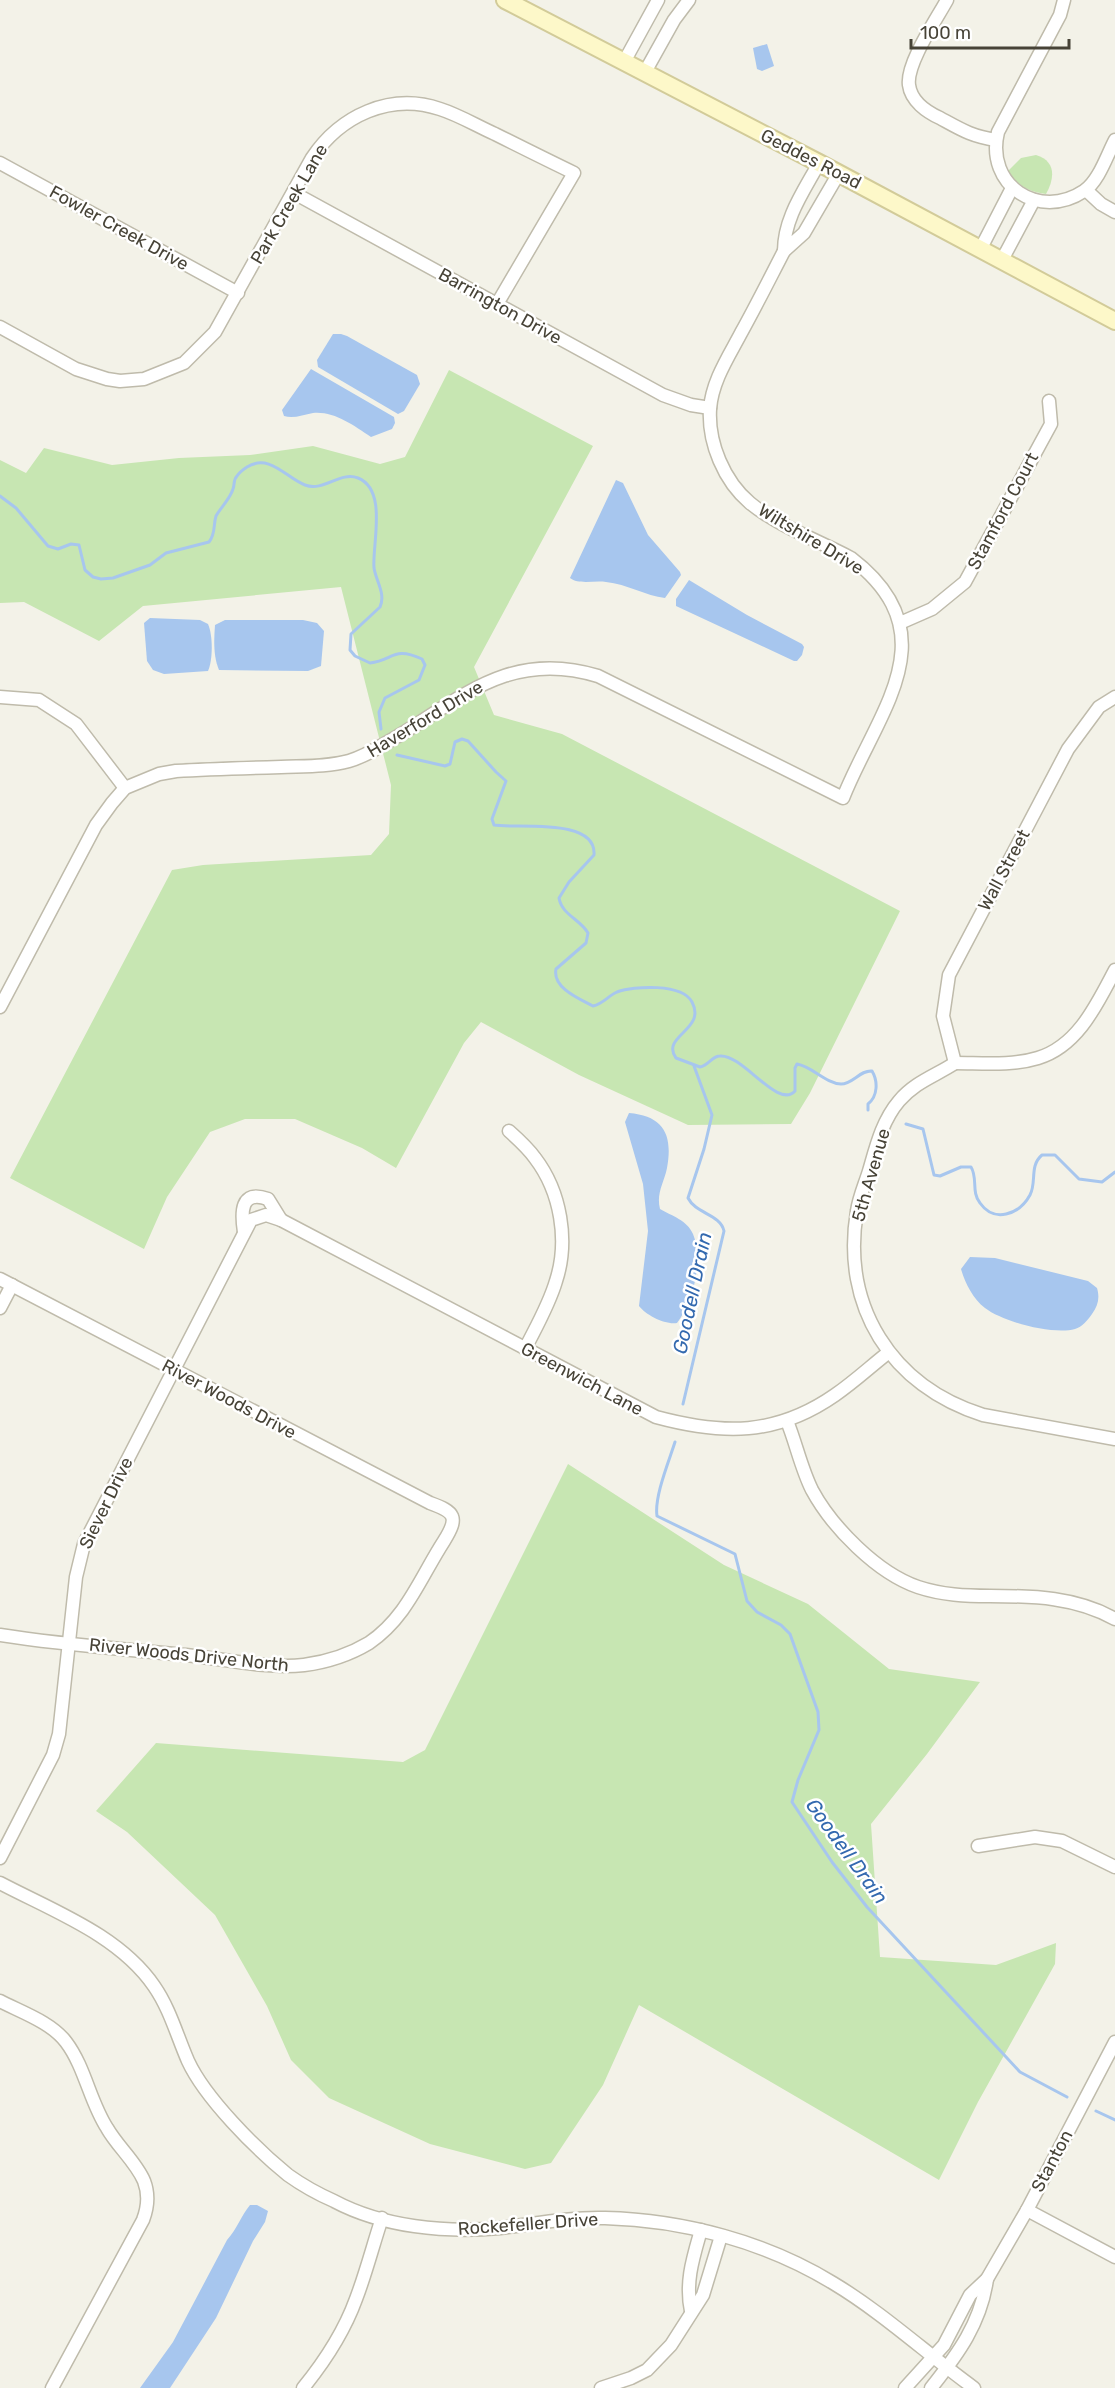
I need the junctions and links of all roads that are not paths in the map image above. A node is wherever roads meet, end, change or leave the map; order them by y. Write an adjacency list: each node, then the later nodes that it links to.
1 (506, 0): 6 (main road, Geddes Road)
2 (658, 0): 6 (street)
3 (689, 0): 7 (street)
4 (946, 0): 8 (street)
5 (1064, 0): 8 (street)
6 (624, 62): 7 (main road, Geddes Road)
7 (645, 72): 11 (main road, Geddes Road)
8 (996, 140): 13 (street)
9 (1115, 140): 14 (street)
10 (0, 163): 21 (street, Fowler Creek Drive)
11 (819, 163): 12 (main road, Geddes Road); 19 (street, Wiltshire Drive)
12 (839, 173): 18 (main road, Geddes Road); 19 (street, Wiltshire Drive)
13 (1012, 188): 16 (street); 18 (street)
14 (1086, 190): 16 (street); 17 (street)
15 (294, 193): 21 (street, Park Creek Lane); 22 (street, Barrington Drive); 22 (street, Park Creek Lane)
16 (1029, 198): 20 (street)
17 (1115, 212)
18 (981, 249): 20 (main road, Geddes Road)
19 (784, 251): 26 (street, Wiltshire Drive)
20 (1002, 260): 23 (main road, Geddes Road)
21 (238, 293): 24 (street, Park Creek Lane)
22 (497, 304): 26 (street, Barrington Drive)
23 (1115, 321)
24 (0, 327)
25 (1049, 401): 27 (street, Stamford Court)
26 (710, 408): 27 (street, Wiltshire Drive)
27 (900, 623): 31 (street, Wiltshire Drive)
28 (0, 697): 30 (street)
29 (1115, 697): 34 (street, Wall Street)
30 (125, 788): 31 (street, Haverford Drive); 33 (street, Haverford Drive)
31 (843, 798)
32 (1115, 970): 34 (street)
33 (0, 1007)
34 (955, 1063): 44 (street, 5th Avenue)
35 (509, 1131): 43 (street)
36 (253, 1197): 38 (street, Greenwich Lane); 39 (street, Siever Drive)
37 (256, 1218): 38 (street, Greenwich Lane); 39 (street, Siever Drive)
38 (281, 1220): 43 (street, Greenwich Lane)
39 (244, 1232): 45 (street, Siever Drive)
40 (0, 1279): 41 (street, River Woods Drive)
41 (12, 1285): 42 (street); 45 (street, River Woods Drive)
42 (0, 1308)
43 (525, 1348): 46 (street, Greenwich Lane)
44 (889, 1352): 46 (street, Greenwich Lane); 47 (street, 5th Avenue)
45 (173, 1370): 48 (street, River Woods Drive); 51 (street, Siever Drive)
46 (787, 1421): 49 (street)
47 (1115, 1439)
48 (453, 1521): 51 (street, River Woods Drive North)
49 (1115, 1619)
50 (0, 1635): 51 (street, River Woods Drive North)
51 (69, 1643): 53 (street, Siever Drive)
52 (978, 1846): 54 (street)
53 (0, 1858)
54 (1115, 1867)
55 (0, 1883): 59 (street, Rockefeller Drive)
56 (0, 2001): 67 (street)
57 (1115, 2042): 58 (street, Stanton)
58 (1027, 2210): 62 (street); 63 (street, Stanton)
59 (382, 2218): 60 (street, Rockefeller Drive); 68 (street)
60 (701, 2230): 61 (street, Rockefeller Drive); 64 (street)
61 (722, 2236): 64 (street); 65 (street, Rockefeller Drive)
62 (1115, 2257)
63 (987, 2279): 65 (street); 66 (street)
64 (691, 2311): 69 (street)
65 (933, 2357): 66 (street, Rockefeller Drive); 70 (street)
66 (947, 2369): 71 (street); 72 (street, Rockefeller Drive)
67 (52, 2388)
68 (303, 2388)
69 (601, 2388)
70 (905, 2388)
71 (931, 2388)
72 (974, 2388)

